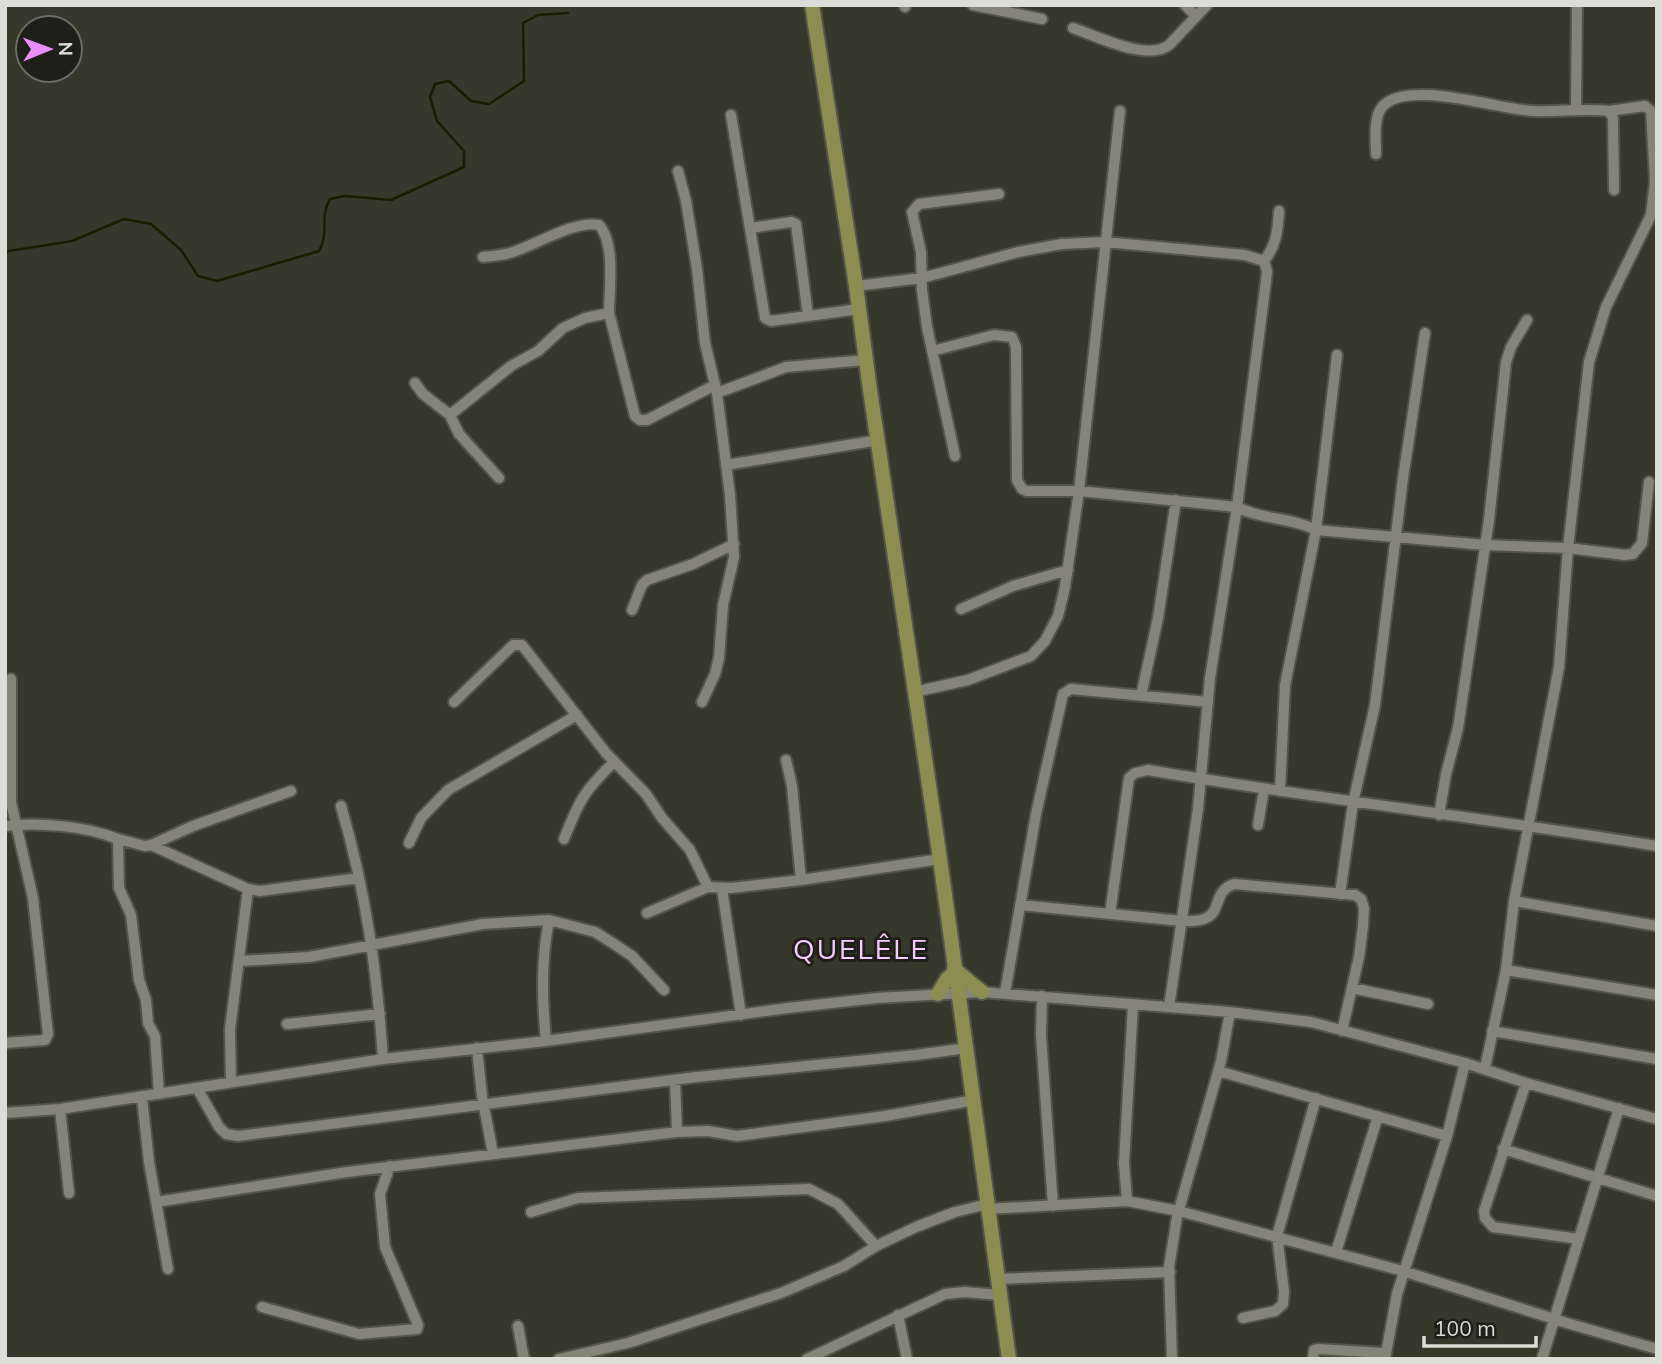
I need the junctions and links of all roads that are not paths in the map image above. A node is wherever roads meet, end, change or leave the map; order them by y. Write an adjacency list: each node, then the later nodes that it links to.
1 (812, 5): 23 (main road)
2 (973, 5): 7 (street)
3 (1185, 5): 6 (street)
4 (1207, 5): 6 (street)
5 (1577, 5): 9 (street)
6 (1196, 16): 8 (street)
7 (1042, 19)
8 (1073, 28)
9 (1576, 110): 11 (street); 13 (street)
10 (1120, 111): 19 (street)
11 (1609, 111): 15 (street); 47 (street)
12 (731, 116): 18 (street)
13 (1376, 154)
14 (678, 171): 33 (street)
15 (1614, 190)
16 (999, 194): 22 (street)
17 (1279, 211): 21 (street)
18 (750, 228): 26 (street); 26 (street)
19 (1105, 242): 21 (street); 22 (street); 40 (street)
20 (483, 257): 25 (street)
21 (1264, 261): 42 (street)
22 (922, 278): 23 (street); 29 (street)
23 (856, 286): 24 (main road)
24 (859, 309): 26 (street); 31 (main road)
25 (609, 313): 33 (street); 34 (street)
26 (808, 316)
27 (1527, 320): 46 (street)
28 (1425, 333): 44 (street)
29 (932, 351): 36 (street); 40 (street)
30 (1337, 355): 43 (street)
31 (866, 360): 33 (street); 35 (main road)
32 (415, 383): 34 (street)
33 (716, 389): 37 (street)
34 (450, 415): 38 (street)
35 (879, 440): 37 (street); 52 (main road)
36 (955, 456)
37 (726, 465): 45 (street)
38 (499, 478)
39 (1649, 482): 47 (street)
40 (1079, 491): 41 (street); 48 (street)
41 (1176, 500): 42 (street); 53 (street)
42 (1237, 507): 43 (street); 56 (street)
43 (1316, 530): 44 (street); 63 (street)
44 (1395, 538): 46 (street); 64 (street)
45 (734, 544): 50 (street); 55 (street)
46 (1485, 545): 47 (street); 66 (street)
47 (1568, 548): 68 (street)
48 (1068, 570): 49 (street); 52 (street)
49 (961, 609)
50 (632, 610)
51 (11, 679): 69 (street)
52 (914, 692): 75 (main road)
53 (1141, 696): 56 (street); 83 (street)
54 (454, 702): 57 (street)
55 (702, 702)
56 (1208, 702): 60 (street)
57 (577, 715): 59 (street); 72 (street)
58 (786, 760): 77 (street)
59 (614, 762): 71 (street); 78 (street)
60 (1200, 779): 61 (street); 85 (street); 87 (street)
61 (1264, 789): 63 (street); 67 (street)
62 (290, 791): 73 (street)
63 (1280, 791): 64 (street)
64 (1353, 803): 66 (street); 81 (street)
65 (341, 806): 76 (street)
66 (1439, 815): 68 (street)
67 (1258, 825)
68 (1528, 825): 74 (street); 82 (street)
69 (11, 826): 70 (street); 112 (street)
70 (118, 839): 73 (street); 124 (street)
71 (564, 839)
72 (409, 843)
73 (151, 845): 79 (street)
74 (1657, 846)
75 (940, 859): 77 (street); 91 (main road)
76 (359, 878): 79 (street); 89 (street)
77 (801, 880): 80 (street)
78 (708, 887): 80 (street); 84 (street)
79 (248, 889): 90 (street)
80 (722, 889): 107 (street)
81 (1340, 894): 87 (street); 93 (street)
82 (1514, 901): 88 (street); 92 (street)
83 (1020, 905): 85 (street); 97 (street)
84 (647, 912)
85 (1111, 914): 87 (street)
86 (549, 920): 89 (street); 94 (street); 111 (street)
87 (1182, 921): 103 (street)
88 (1657, 926)
89 (372, 944): 90 (street); 106 (street)
90 (240, 961): 121 (street)
91 (955, 970): 95 (main road); 96 (main road); 98 (main road)
92 (1506, 970): 99 (street); 110 (street)
93 (1352, 988): 101 (street); 109 (street)
94 (664, 990)
95 (980, 992): 96 (street); 97 (street); 104 (main road)
96 (958, 993): 98 (street); 104 (main road)
97 (1005, 993): 100 (street)
98 (939, 994): 104 (main road); 107 (street)
99 (1657, 995)
100 (1042, 996): 102 (street); 144 (street)
101 (1428, 1004)
102 (1133, 1005): 103 (street); 142 (street)
103 (1169, 1007): 105 (street)
104 (961, 1012): 114 (main road)
105 (1230, 1012): 109 (street); 119 (street)
106 (380, 1014): 108 (street); 115 (street)
107 (741, 1015): 111 (street)
108 (287, 1024)
109 (1342, 1031): 117 (street)
110 (1492, 1031): 116 (street); 118 (street)
111 (546, 1041): 113 (street)
112 (5, 1044)
113 (477, 1048): 115 (street); 128 (street)
114 (967, 1048): 120 (street); 127 (main road)
115 (383, 1059): 121 (street)
116 (1657, 1059)
117 (1465, 1063): 118 (street); 135 (street)
118 (1485, 1069): 122 (street)
119 (1218, 1071): 126 (street); 146 (street)
120 (675, 1080): 128 (street); 134 (street)
121 (231, 1082): 123 (street)
122 (1526, 1083): 129 (street); 136 (street)
123 (197, 1088): 124 (street); 128 (street)
124 (159, 1094): 125 (street)
125 (142, 1098): 130 (street); 143 (street)
126 (1316, 1098): 132 (street); 148 (street)
127 (975, 1100): 134 (street); 145 (main road)
128 (484, 1103): 137 (street)
129 (1619, 1108): 133 (street); 139 (street)
130 (60, 1109): 131 (street); 140 (street)
131 (5, 1113)
132 (1378, 1116): 135 (street); 151 (street)
133 (1657, 1119)
134 (677, 1132): 137 (street)
135 (1447, 1136): 153 (street)
136 (1503, 1149): 139 (street); 149 (street)
137 (493, 1154): 138 (street)
138 (390, 1166): 143 (street); 157 (street)
139 (1597, 1178): 141 (street); 149 (street)
140 (69, 1193)
141 (1657, 1196)
142 (1127, 1201): 144 (street); 146 (street)
143 (156, 1202): 152 (street)
144 (1052, 1206): 145 (street)
145 (988, 1207): 150 (street); 155 (main road)
146 (1179, 1211): 148 (street); 154 (street)
147 (531, 1212): 150 (street)
148 (1277, 1236): 151 (street); 159 (street)
149 (1579, 1239): 160 (street)
150 (876, 1246): 166 (street)
151 (1336, 1252): 153 (street)
152 (168, 1269)
153 (1403, 1271): 160 (street); 164 (street)
154 (1170, 1272): 155 (street); 170 (street)
155 (998, 1279): 156 (main road)
156 (1000, 1295): 158 (street); 169 (main road)
157 (262, 1307)
158 (898, 1315): 163 (street); 168 (street)
159 (1243, 1318)
160 (1555, 1320): 162 (street); 172 (street)
161 (518, 1326): 165 (street)
162 (1657, 1349)
163 (833, 1353): 167 (street)
164 (1385, 1356): 171 (street)
165 (524, 1359)
166 (559, 1359)
167 (807, 1359)
168 (907, 1359)
169 (1009, 1359)
170 (1172, 1359)
171 (1313, 1359)
172 (1542, 1359)

